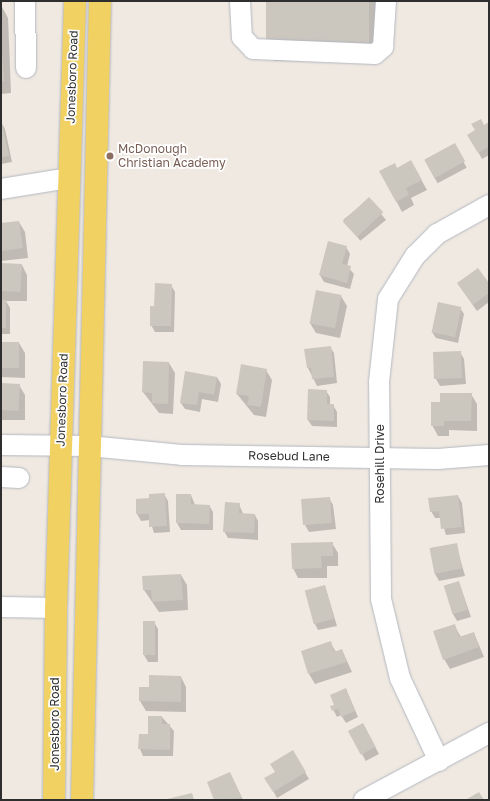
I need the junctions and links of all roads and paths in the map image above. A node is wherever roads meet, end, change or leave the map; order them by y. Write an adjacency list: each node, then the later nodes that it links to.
1 (25, 1): 6 (street)
2 (74, 1): 7 (main road, Jonesboro Road)
3 (100, 1): 12 (main road)
4 (240, 1): 5 (street)
5 (386, 1)
6 (26, 68)
7 (69, 178): 8 (street); 11 (main road, Jonesboro Road)
8 (1, 189)
9 (489, 205): 14 (street, Rosehill Drive)
10 (1, 446): 11 (street, Rosebud Lane)
11 (60, 446): 12 (street, Rosebud Lane); 16 (main road, Jonesboro Road)
12 (89, 446): 14 (street, Rosebud Lane); 20 (main road)
13 (489, 455): 14 (street, Rosebud Lane)
14 (380, 458): 18 (street, Rosehill Drive)
15 (1, 607): 16 (street)
16 (56, 608): 19 (main road, Jonesboro Road)
17 (489, 733): 18 (street)
18 (439, 761): 21 (street)
19 (54, 800)
20 (82, 800)
21 (364, 800)

